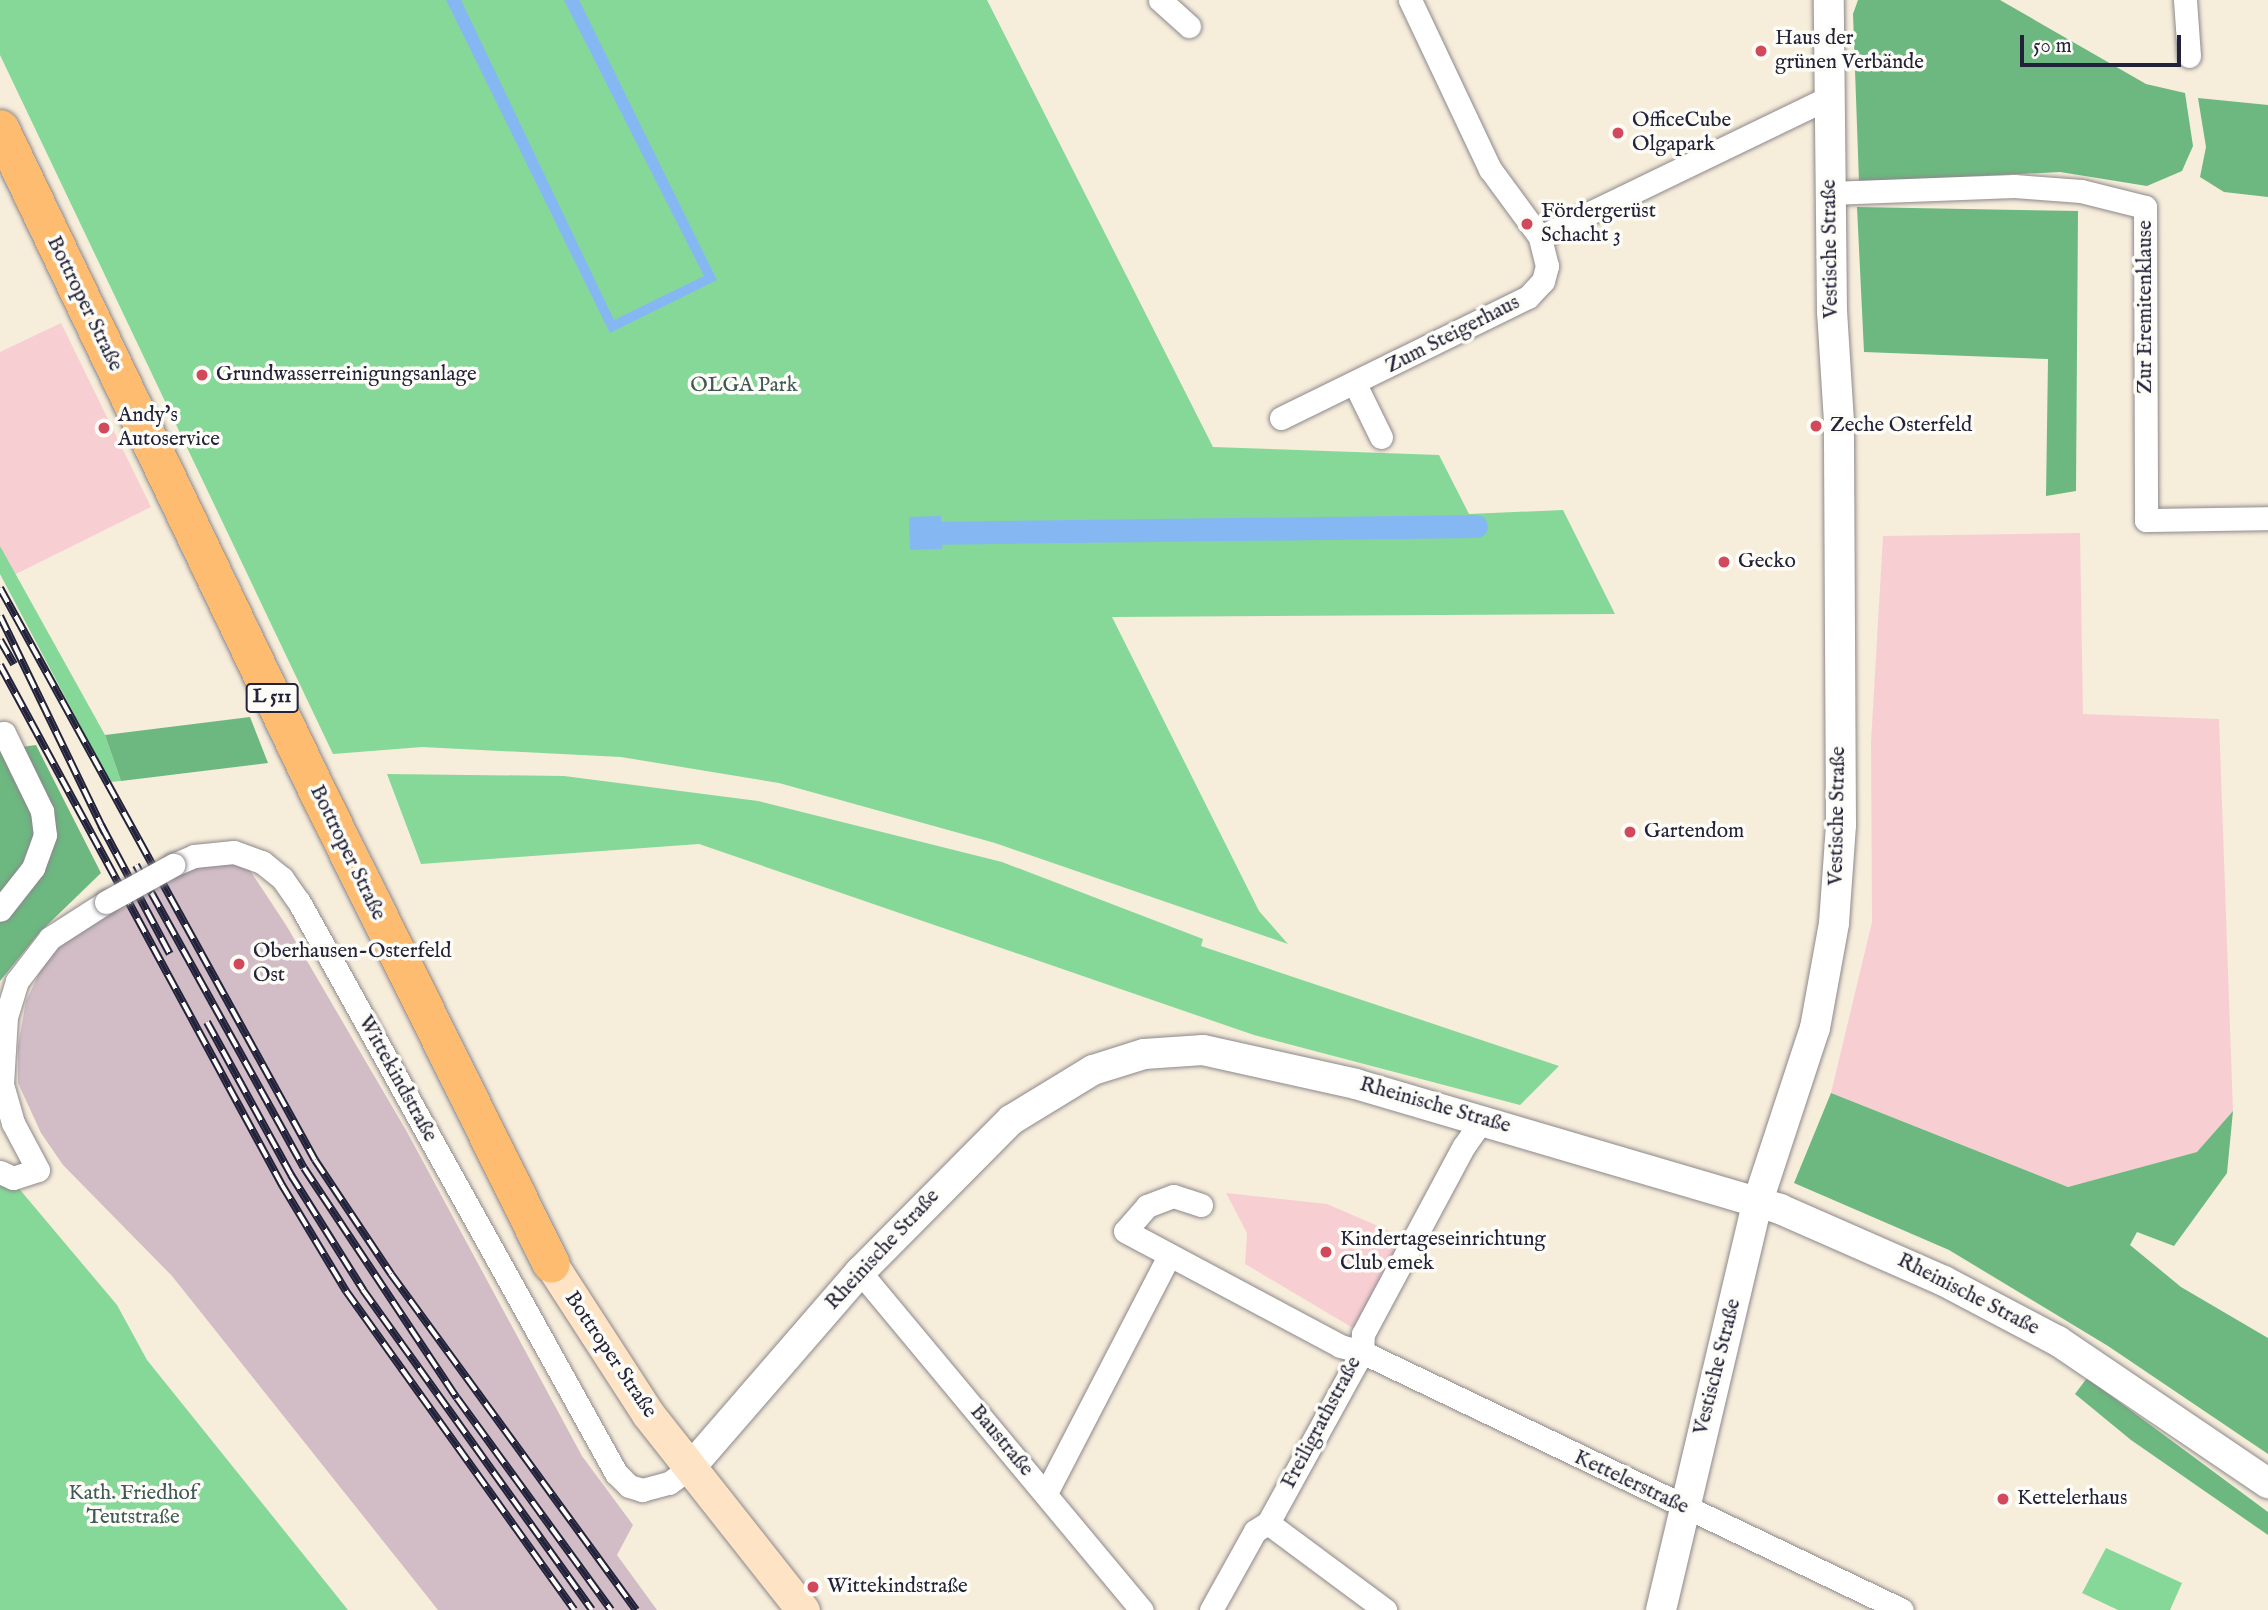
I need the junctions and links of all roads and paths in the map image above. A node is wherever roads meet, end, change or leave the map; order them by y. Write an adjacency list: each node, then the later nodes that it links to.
1 (1160, 0): 5 (street)
2 (1410, 0): 10 (street, Zum Steigerhaus)
3 (1829, 0): 7 (street, Vestische Straße)
4 (2185, 0): 6 (street)
5 (1189, 26)
6 (2189, 56)
7 (1829, 97): 9 (street, Vestische Straße); 10 (street)
8 (0, 128): 22 (main road, Bottroper Straße / L 511)
9 (1829, 193): 14 (street, Zur Eremitenklause); 19 (street, Vestische Straße)
10 (1540, 237): 11 (street, Zum Steigerhaus)
11 (1355, 384): 12 (street, Zum Steigerhaus); 13 (street)
12 (1281, 418)
13 (1381, 437)
14 (2268, 518)
15 (2, 734): 16 (street)
16 (0, 910)
17 (1483, 1119): 19 (street, Rheinische Straße); 23 (street, Rheinische Straße); 24 (street, Freiligrathstraße)
18 (0, 1172): 25 (street, Wittekindstraße, bridge)
19 (1758, 1201): 26 (street, Rheinische Straße); 28 (street, Vestische Straße)
20 (1201, 1205): 21 (street, Kettelerstraße)
21 (1170, 1256): 24 (street, Kettelerstraße); 27 (street)
22 (551, 1264): 25 (main road, Bottroper Straße / L 511)
23 (860, 1272): 25 (street, Rheinische Straße); 27 (street, Baustraße)
24 (1362, 1352): 28 (street, Kettelerstraße); 29 (street, Freiligrathstraße)
25 (690, 1468): 30 (main road, Bottroper Straße / L 511)
26 (2268, 1483)
27 (1046, 1493): 31 (street, Baustraße)
28 (1684, 1508): 34 (street, Vestische Straße); 35 (street, Kettelerstraße)
29 (1268, 1523): 32 (street, Freiligrathstraße); 33 (street)
30 (803, 1610)
31 (1142, 1610)
32 (1211, 1610)
33 (1385, 1610)
34 (1661, 1610)
35 (1902, 1610)

